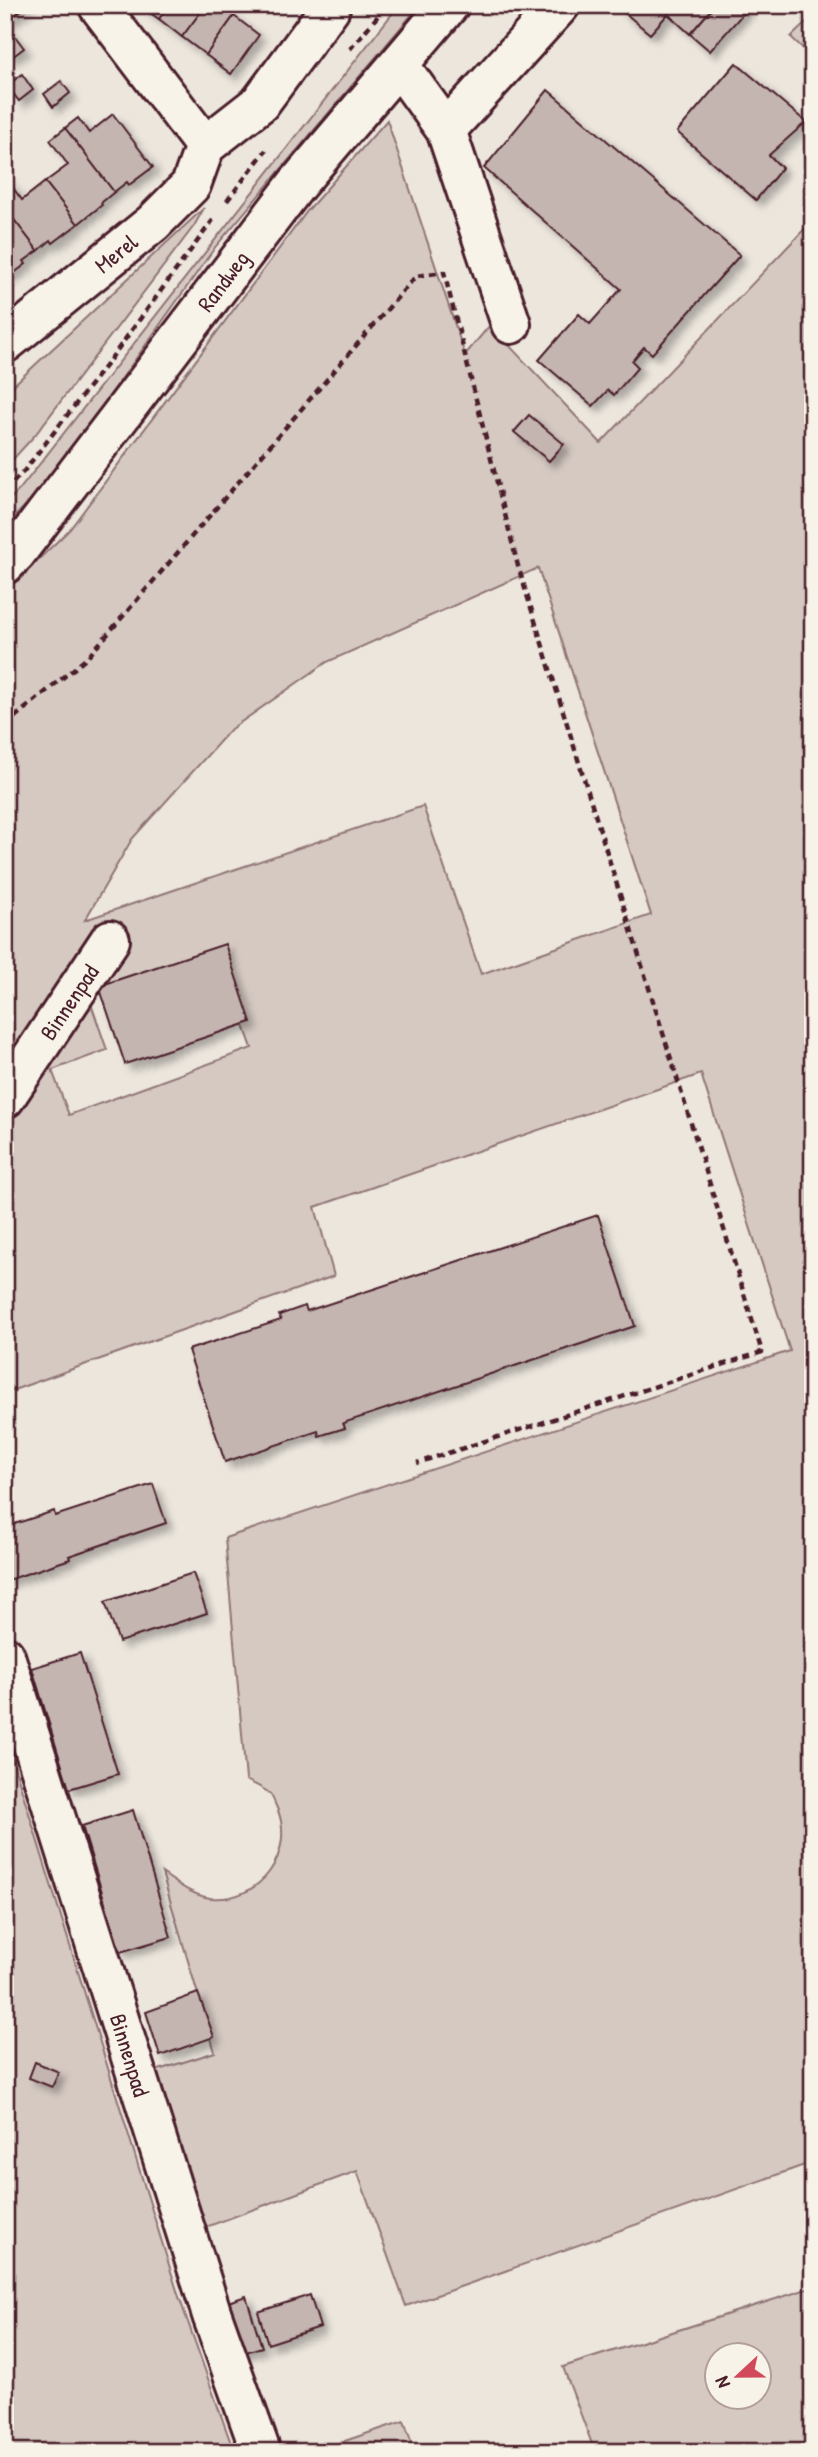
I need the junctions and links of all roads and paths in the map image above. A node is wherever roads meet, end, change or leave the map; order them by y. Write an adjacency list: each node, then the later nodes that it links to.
1 (98, 5): 10 (street)
2 (387, 5): 6 (path)
3 (449, 5): 7 (street, Randweg)
4 (560, 5): 8 (street)
5 (330, 8): 10 (street)
6 (349, 50)
7 (399, 65): 8 (street); 16 (street, Randweg)
8 (446, 130): 13 (street)
9 (271, 143): 11 (path)
10 (205, 146): 14 (street, Merel)
11 (222, 208)
12 (214, 219): 15 (path, Randweg)
13 (511, 324)
14 (5, 344)
15 (5, 491)
16 (5, 564)
17 (5, 725): 20 (path)
18 (110, 940): 19 (street, Binnenpad)
19 (5, 1098)
20 (418, 1463)
21 (5, 1656): 22 (street, Binnenpad)
22 (261, 2452)

